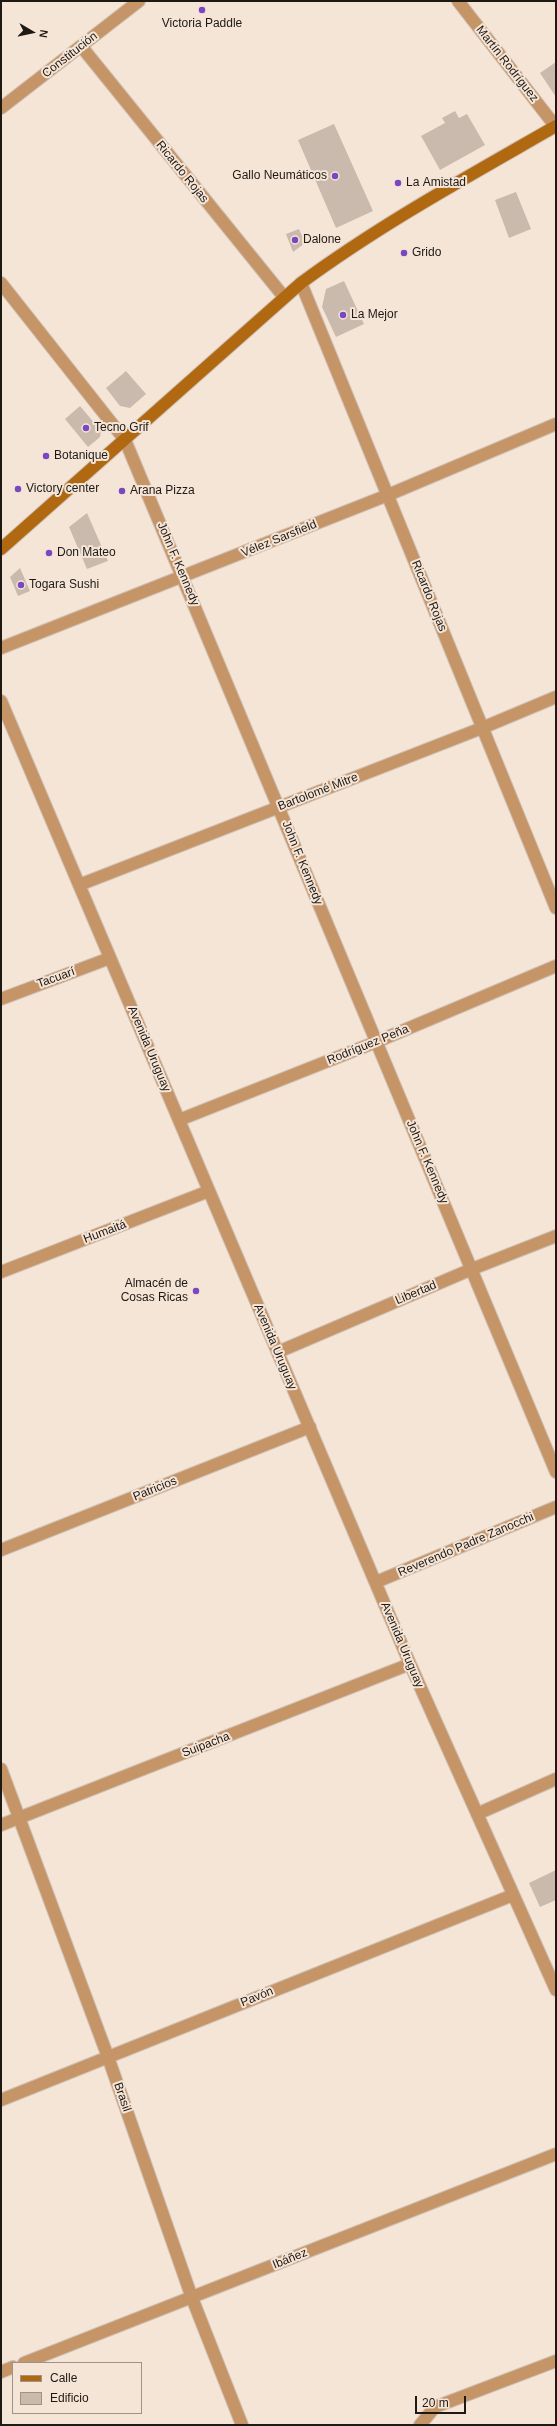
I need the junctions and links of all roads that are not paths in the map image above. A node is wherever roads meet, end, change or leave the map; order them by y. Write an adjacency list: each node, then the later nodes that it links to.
1 (139, 1): 3 (street, Constitución)
2 (458, 1): 5 (street, Martín Rodríguez)
3 (81, 46): 4 (street, Constitución); 8 (street, Ricardo Rojas)
4 (1, 108)
5 (556, 126): 7 (main road)
6 (1, 283): 10 (street, John F. Kennedy)
7 (301, 283): 8 (main road); 11 (street, Ricardo Rojas)
8 (284, 297): 10 (main road)
9 (556, 424): 11 (street, Vélez Sarsfield)
10 (125, 440): 12 (main road); 13 (street, John F. Kennedy)
11 (388, 496): 13 (street, Vélez Sarsfield); 17 (street, Ricardo Rojas)
12 (1, 549)
13 (183, 577): 14 (street, Vélez Sarsfield); 18 (street, John F. Kennedy)
14 (1, 648)
15 (556, 696): 17 (street, Bartolomé Mitre)
16 (1, 701): 19 (street, Avenida Uruguay)
17 (482, 728): 18 (street, Bartolomé Mitre); 20 (street, Ricardo Rojas)
18 (279, 807): 19 (street, Bartolomé Mitre); 24 (street, John F. Kennedy)
19 (79, 885): 21 (street, Avenida Uruguay)
20 (556, 908)
21 (110, 958): 23 (street, Tacuarí); 25 (street, Avenida Uruguay)
22 (556, 966): 24 (street, Rodríguez Peña)
23 (1, 998)
24 (376, 1042): 25 (street, Rodríguez Peña); 28 (street, John F. Kennedy)
25 (179, 1120): 26 (street, Avenida Uruguay)
26 (209, 1191): 29 (street, Humaitá); 30 (street, Avenida Uruguay)
27 (556, 1236): 28 (street, Libertad)
28 (472, 1269): 30 (street, Libertad); 32 (street, John F. Kennedy)
29 (1, 1272)
30 (278, 1352): 31 (street, Avenida Uruguay)
31 (310, 1427): 34 (street, Patricios); 35 (street, Avenida Uruguay)
32 (556, 1472)
33 (556, 1507): 35 (street, Reverendo Padre Zanocchi)
34 (1, 1550)
35 (376, 1582): 36 (street, Avenida Uruguay)
36 (410, 1664): 39 (street, Avenida Uruguay); 40 (street, Suipacha)
37 (1, 1769): 40 (street, Brasil)
38 (556, 1779): 39 (street)
39 (476, 1814): 42 (street, Avenida Uruguay)
40 (19, 1818): 41 (street, Suipacha); 44 (street, Brasil)
41 (1, 1825)
42 (513, 1896): 43 (street, Avenida Uruguay); 44 (street, Pavón)
43 (556, 1990)
44 (108, 2057): 45 (street, Pavón); 47 (street, Brasil)
45 (1, 2100)
46 (556, 2154): 47 (street, Ibáñez)
47 (192, 2298): 49 (street, Ibáñez); 53 (street, Brasil)
48 (556, 2361): 52 (street)
49 (27, 2362)
50 (12, 2367): 51 (street)
51 (1, 2372)
52 (420, 2424)
53 (242, 2425)

